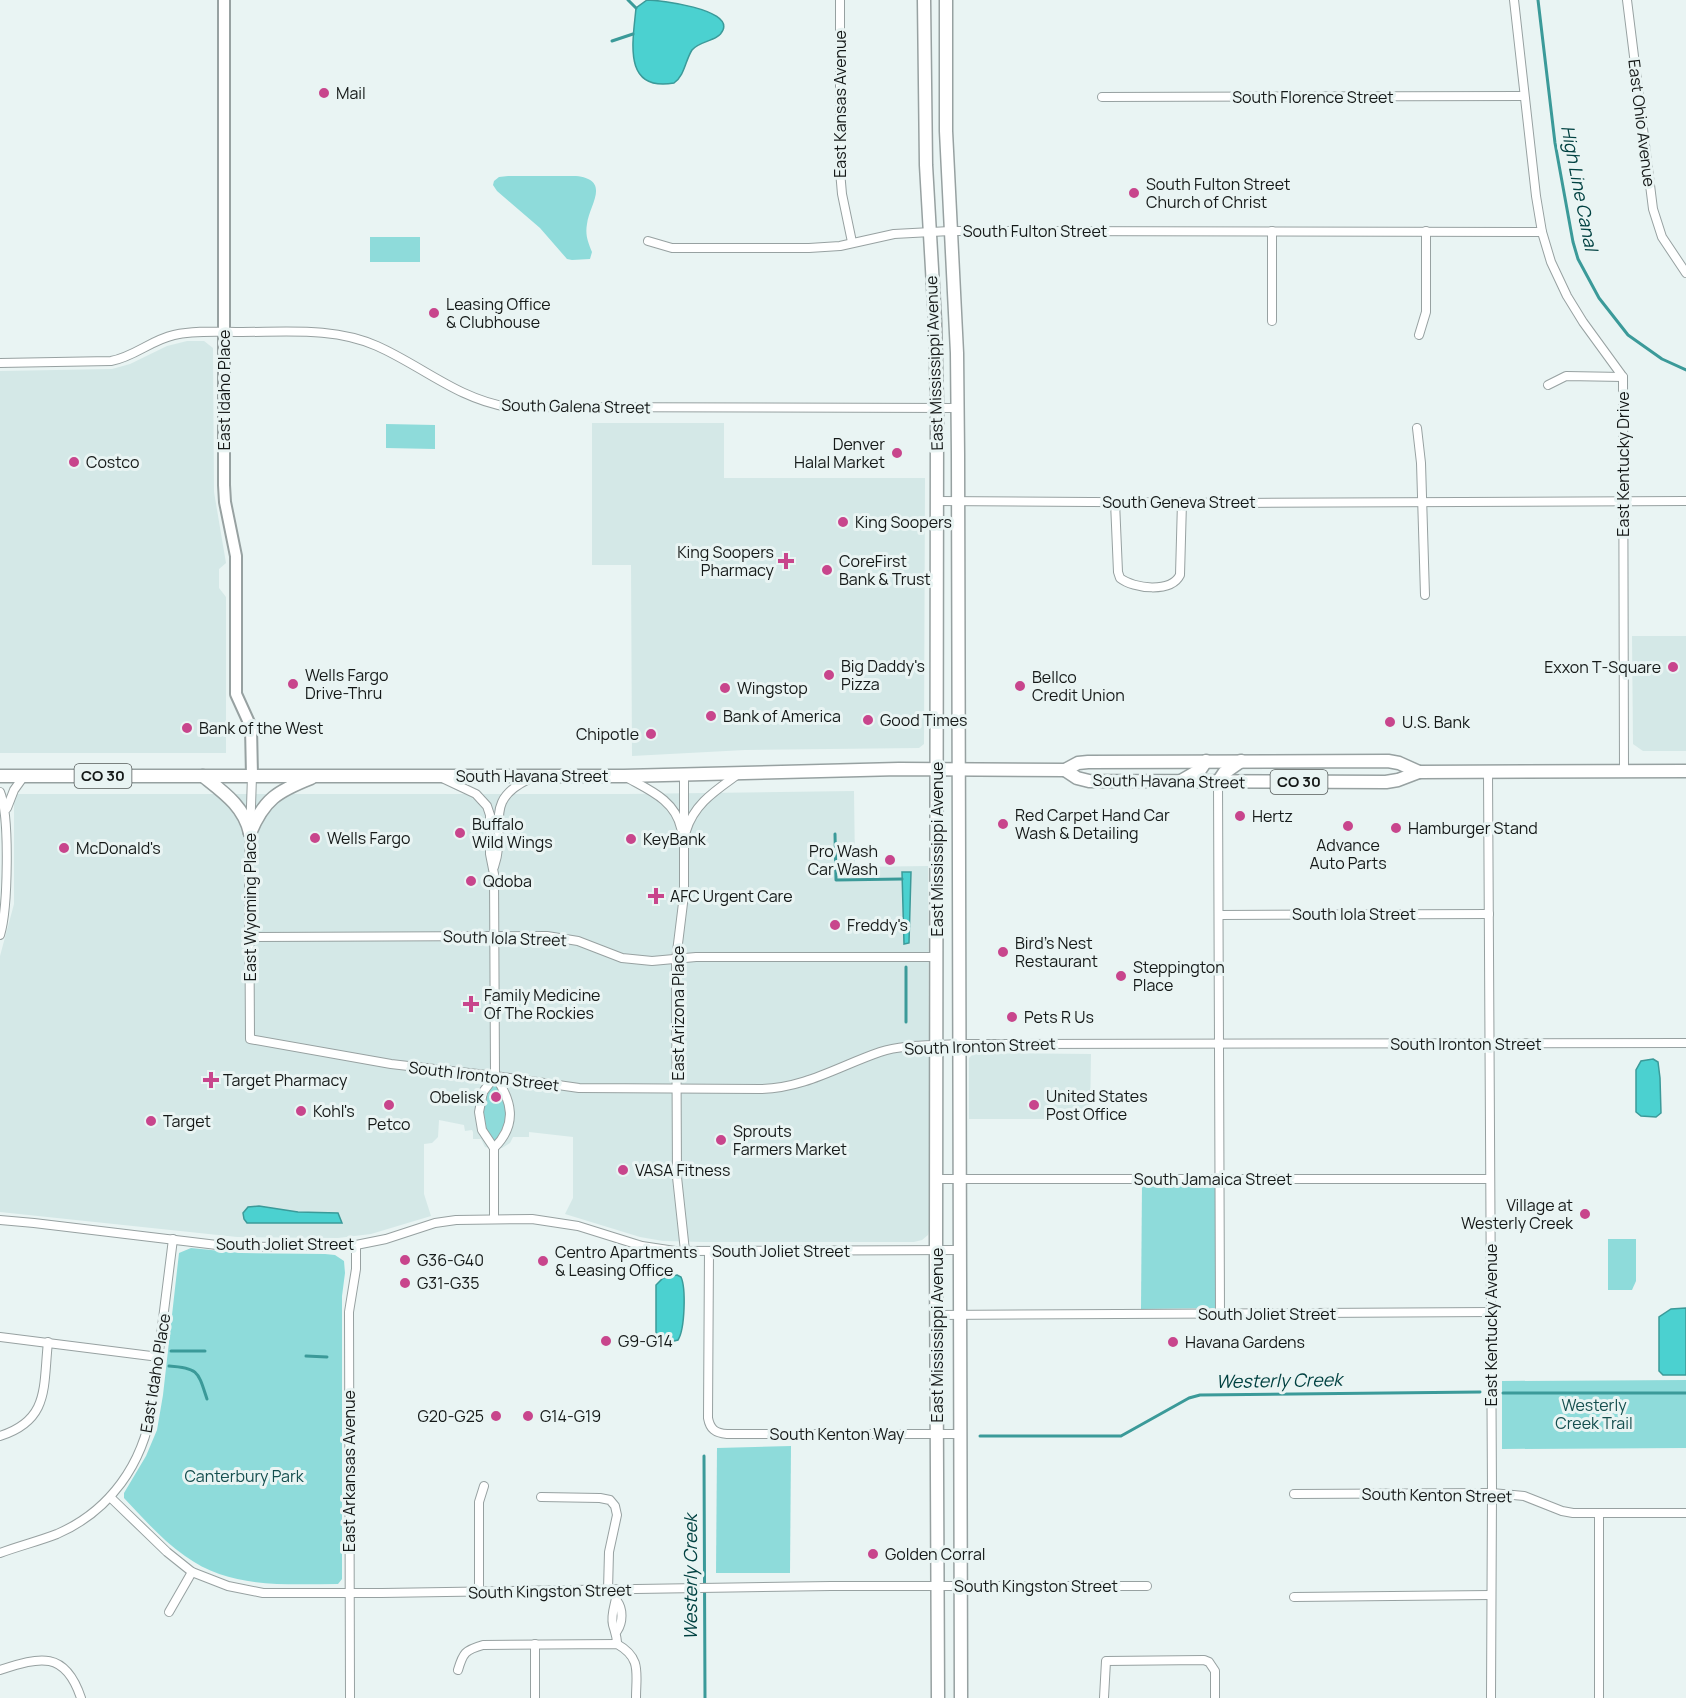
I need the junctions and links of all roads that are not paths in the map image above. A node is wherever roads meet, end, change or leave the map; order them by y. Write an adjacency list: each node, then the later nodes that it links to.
1 (224, 0): 18 (street, East Idaho Place)
2 (840, 0): 15 (street, East Kansas Avenue)
3 (924, 0): 13 (main road, East Mississippi Avenue)
4 (946, 0): 9 (main road, East Mississippi Avenue)
5 (1514, 0): 7 (street, East Kentucky Drive)
6 (1627, 0): 16 (street, East Ohio Avenue)
7 (1524, 96): 8 (street, South Florence Street); 12 (street, East Kentucky Drive)
8 (1102, 97)
9 (950, 231): 10 (street, South Fulton Street); 13 (street, South Fulton Street); 24 (main road, East Mississippi Avenue)
10 (1272, 231): 11 (street, South Fulton Street); 17 (street)
11 (1426, 231): 12 (street, South Fulton Street); 19 (street)
12 (1542, 231): 21 (street, East Kentucky Drive)
13 (929, 232): 15 (street, South Fulton Street); 23 (main road, East Mississippi Avenue)
14 (648, 240): 15 (street, South Fulton Street)
15 (852, 243)
16 (1686, 273)
17 (1272, 321)
18 (224, 332): 20 (street, South Galena Street); 23 (street, South Galena Street); 49 (street, East Idaho Place)
19 (1419, 335)
20 (0, 363)
21 (1623, 377): 22 (street); 31 (street, East Kentucky Drive)
22 (1548, 385)
23 (937, 407): 24 (street, South Galena Street); 26 (main road, East Mississippi Avenue)
24 (958, 408): 27 (main road, East Mississippi Avenue)
25 (1417, 428): 32 (street)
26 (937, 501): 27 (street, South Geneva Street); 37 (main road, East Mississippi Avenue)
27 (958, 501): 29 (street, South Geneva Street); 38 (main road, East Mississippi Avenue)
28 (1686, 501): 31 (street, South Geneva Street)
29 (1115, 502): 30 (street, South Geneva Street); 30 (street)
30 (1182, 502): 32 (street, South Geneva Street)
31 (1623, 502): 32 (street, South Geneva Street); 40 (street, East Kentucky Drive)
32 (1422, 503): 33 (street)
33 (1425, 595)
34 (1206, 761): 35 (main road, South Havana Street / CO 30); 39 (main road, South Havana Street / CO 30); 56 (main road)
35 (1241, 761): 36 (main road, South Havana Street / CO 30); 54 (main road)
36 (1341, 761): 43 (main road, South Havana Street / CO 30); 55 (main road)
37 (937, 768): 38 (main road, South Havana Street / CO 30); 42 (main road, South Havana Street / CO 30); 67 (main road, East Mississippi Avenue)
38 (958, 768): 39 (main road, South Havana Street / CO 30); 71 (main road, East Mississippi Avenue)
39 (1065, 770): 56 (main road, South Havana Street / CO 30)
40 (1624, 771): 41 (main road, South Havana Street / CO 30); 44 (main road, South Havana Street / CO 30)
41 (1686, 771)
42 (740, 772): 45 (main road, South Havana Street / CO 30); 60 (street)
43 (1419, 772): 44 (main road, South Havana Street / CO 30); 55 (main road, South Havana Street / CO 30)
44 (1488, 772): 62 (street, East Kentucky Avenue)
45 (684, 774): 53 (main road, South Havana Street / CO 30); 60 (street, East Arizona Place)
46 (0, 776): 47 (main road, South Havana Street / CO 30)
47 (24, 776): 48 (main road, South Havana Street / CO 30); 58 (street)
48 (203, 776): 49 (main road, South Havana Street / CO 30); 59 (main road)
49 (252, 776): 50 (main road, South Havana Street / CO 30); 59 (street, East Wyoming Place)
50 (315, 776): 51 (main road, South Havana Street / CO 30); 59 (main road)
51 (438, 776): 52 (main road, South Havana Street / CO 30); 61 (street)
52 (535, 776): 53 (main road, South Havana Street / CO 30); 61 (street)
53 (624, 776): 60 (street)
54 (1218, 782): 55 (main road, South Havana Street / CO 30); 56 (main road, South Havana Street / CO 30); 63 (street)
55 (1317, 782)
56 (1177, 783)
57 (0, 792): 58 (street)
58 (6, 812): 64 (street)
59 (250, 833): 66 (street, East Wyoming Place)
60 (684, 838): 68 (street, East Arizona Place)
61 (494, 867): 65 (street)
62 (1489, 914): 63 (street, South Iola Street); 73 (street, East Kentucky Avenue)
63 (1219, 915): 72 (street)
64 (0, 935)
65 (494, 936): 66 (street, South Iola Street); 68 (street, South Iola Street); 75 (street)
66 (249, 937): 69 (street, East Wyoming Place)
67 (936, 957): 68 (street, South Iola Street); 74 (main road, East Mississippi Avenue)
68 (676, 960): 76 (street, East Arizona Place)
69 (250, 1038): 75 (street, South Ironton Street)
70 (1686, 1043): 73 (street, South Ironton Street)
71 (958, 1044): 72 (street, South Ironton Street); 74 (street, South Ironton Street); 79 (main road, East Mississippi Avenue)
72 (1218, 1044): 73 (street, South Ironton Street); 80 (street)
73 (1489, 1044): 81 (street, East Kentucky Avenue)
74 (936, 1046): 76 (street, South Ironton Street); 78 (main road, East Mississippi Avenue)
75 (495, 1076): 76 (street, South Ironton Street); 77 (street); 77 (street)
76 (677, 1089): 88 (street, East Arizona Place)
77 (494, 1148): 82 (street)
78 (936, 1179): 79 (street, South Jamaica Street); 86 (main road, East Mississippi Avenue)
79 (959, 1179): 80 (street, South Jamaica Street); 87 (main road, East Mississippi Avenue)
80 (1219, 1179): 81 (street, South Jamaica Street); 91 (street)
81 (1490, 1179): 90 (street, East Kentucky Avenue)
82 (494, 1218): 85 (street, South Joliet Street); 88 (street, South Joliet Street)
83 (0, 1220): 84 (street, South Joliet Street)
84 (173, 1239): 85 (street, South Joliet Street); 96 (street, East Idaho Place)
85 (356, 1245): 115 (street, East Arkansas Avenue)
86 (936, 1250): 87 (street, South Joliet Street); 89 (street, South Joliet Street); 92 (main road, East Mississippi Avenue)
87 (959, 1250): 93 (main road, East Mississippi Avenue)
88 (685, 1251): 89 (street, South Joliet Street)
89 (709, 1251): 97 (street, South Kenton Way)
90 (1491, 1312): 91 (street, South Joliet Street); 101 (street, East Kentucky Avenue)
91 (1220, 1314): 93 (street, South Joliet Street)
92 (936, 1315): 93 (street, South Joliet Street); 97 (main road, East Mississippi Avenue)
93 (960, 1315): 98 (main road, East Mississippi Avenue)
94 (0, 1337): 95 (street)
95 (48, 1342): 96 (street); 99 (street)
96 (159, 1357): 103 (street, East Idaho Place)
97 (937, 1434): 98 (street, South Kenton Way); 109 (main road, East Mississippi Avenue)
98 (960, 1434): 110 (main road, East Mississippi Avenue)
99 (0, 1436)
100 (484, 1486): 114 (street)
101 (1492, 1493): 102 (street, South Kenton Street); 105 (street, South Kenton Street); 116 (street, East Kentucky Avenue)
102 (1294, 1494)
103 (110, 1497): 107 (street); 108 (street, South Kingston Street)
104 (541, 1497): 112 (street)
105 (1599, 1513): 106 (street, South Kenton Street); 132 (street)
106 (1686, 1513)
107 (0, 1553)
108 (192, 1572): 115 (street, South Kingston Street); 118 (street)
109 (938, 1586): 110 (street, South Kingston Street); 113 (street, South Kingston Street); 127 (main road, East Mississippi Avenue)
110 (961, 1586): 111 (street, South Kingston Street); 128 (main road, East Mississippi Avenue)
111 (1147, 1586)
112 (608, 1590): 113 (street, South Kingston Street); 114 (street, South Kingston Street)
113 (617, 1590): 120 (street)
114 (479, 1592): 115 (street, South Kingston Street)
115 (349, 1593): 124 (street, East Arkansas Avenue)
116 (1491, 1595): 117 (street); 131 (street, East Kentucky Avenue)
117 (1294, 1597)
118 (169, 1612)
119 (535, 1644): 120 (street); 122 (street); 125 (street)
120 (617, 1644): 126 (street)
121 (0, 1670): 123 (street)
122 (458, 1670)
123 (81, 1698)
124 (350, 1698)
125 (535, 1698)
126 (636, 1698)
127 (938, 1698)
128 (961, 1698)
129 (1104, 1698): 130 (street)
130 (1215, 1698)
131 (1491, 1698)
132 (1599, 1698)

